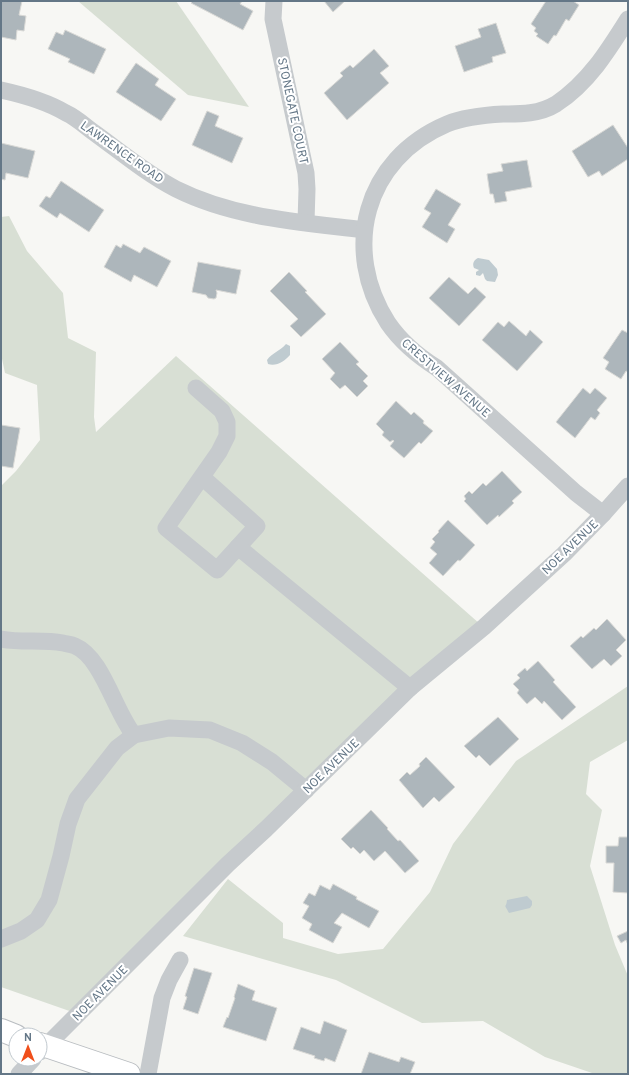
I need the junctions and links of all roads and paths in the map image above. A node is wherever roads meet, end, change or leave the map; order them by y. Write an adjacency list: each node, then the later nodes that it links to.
1 (274, 1): 4 (street, STONEGATE COURT)
2 (628, 19): 5 (street, CRESTVIEW AVENUE)
3 (1, 90): 4 (street, LAWRENCE ROAD)
4 (306, 222): 5 (street, LAWRENCE ROAD)
5 (364, 230): 9 (street, CRESTVIEW AVENUE)
6 (196, 388): 7 (street)
7 (202, 477): 10 (street); 10 (street)
8 (628, 486): 9 (street, NOE AVENUE)
9 (603, 514): 12 (street, NOE AVENUE)
10 (238, 547): 12 (street)
11 (1, 640): 13 (street)
12 (410, 688): 14 (street, NOE AVENUE)
13 (134, 735): 14 (street); 15 (street)
14 (306, 790): 17 (street, NOE AVENUE)
15 (1, 939)
16 (180, 960): 20 (street)
17 (48, 1042)
18 (48, 1052): 19 (main road)
19 (129, 1074)
20 (148, 1074)

